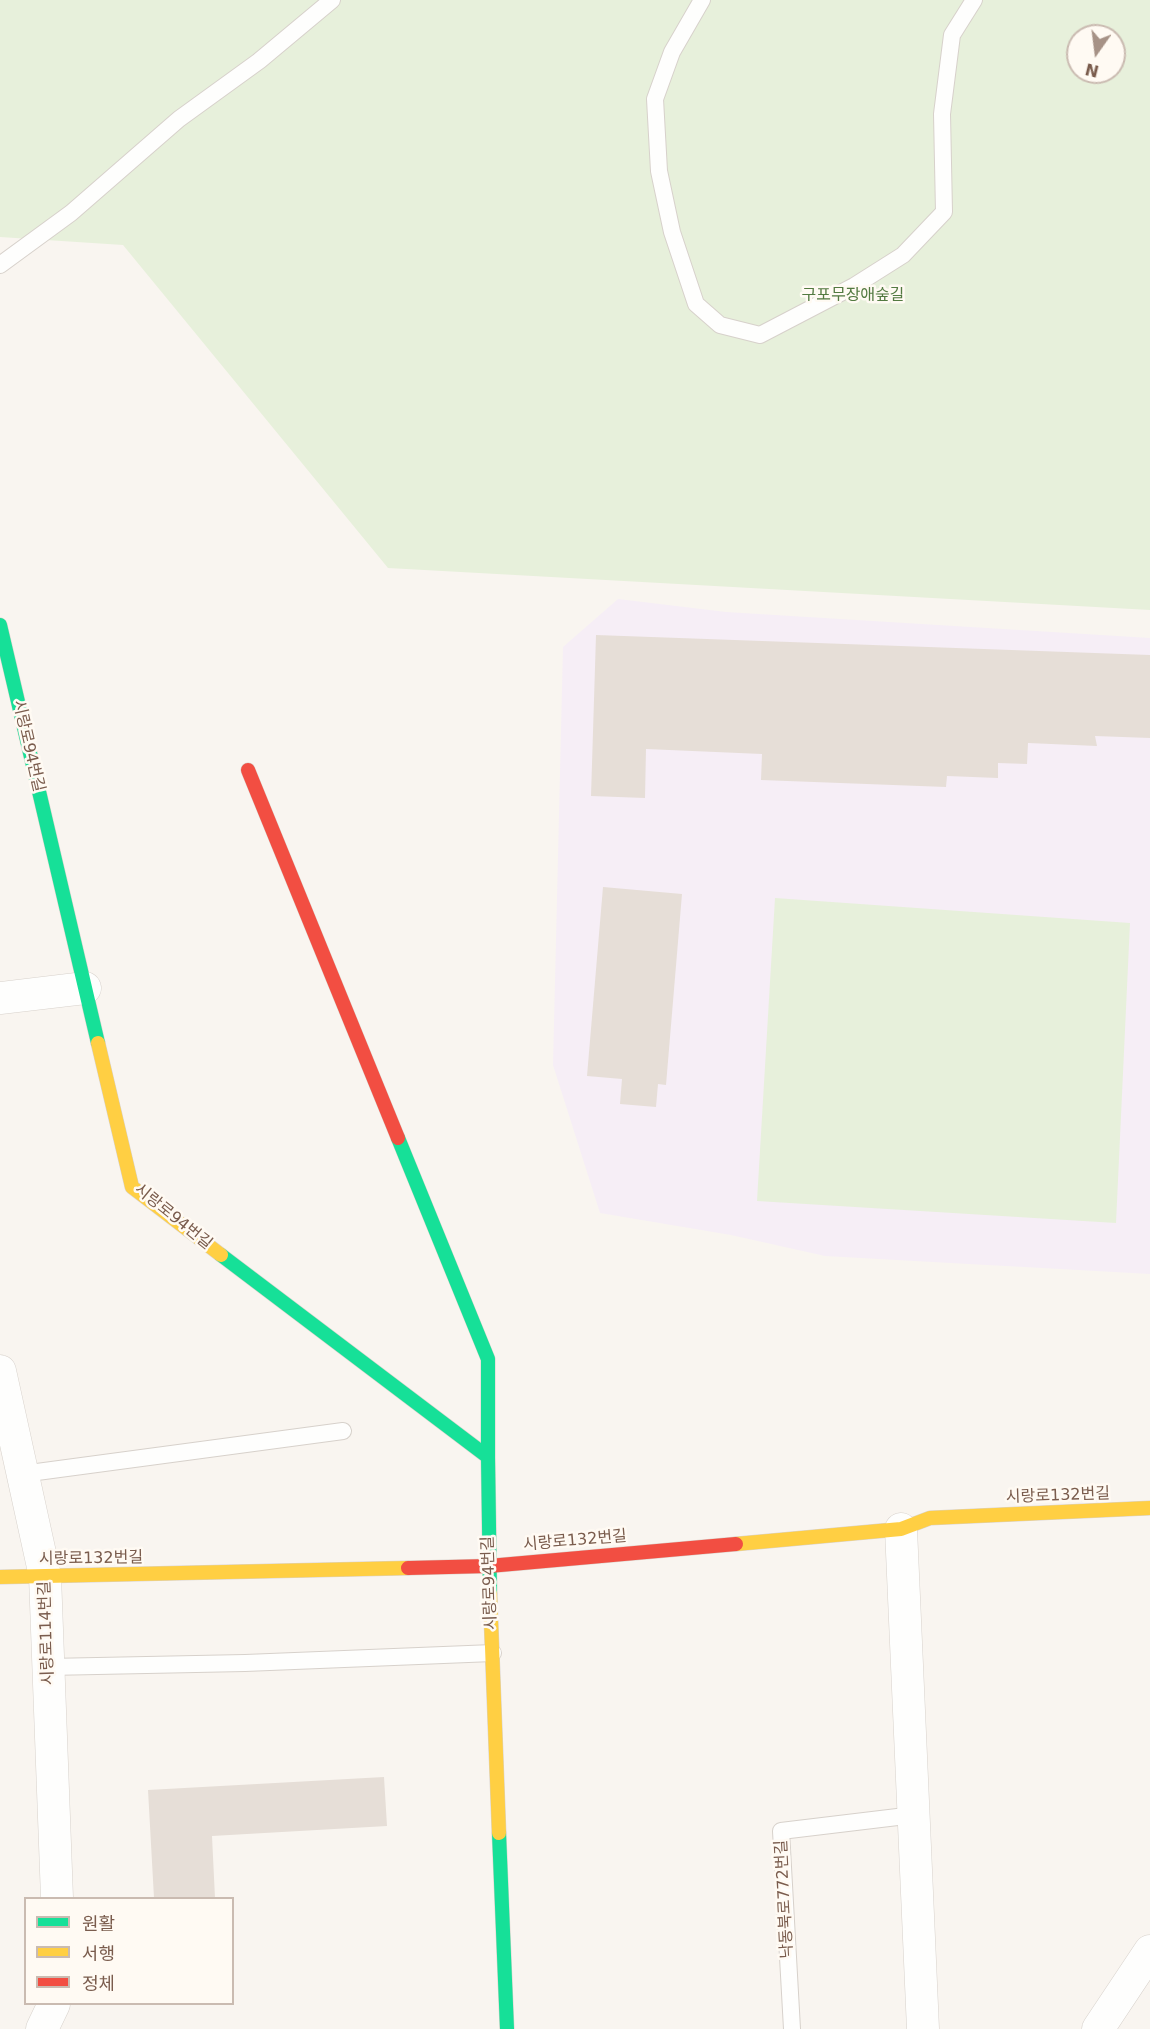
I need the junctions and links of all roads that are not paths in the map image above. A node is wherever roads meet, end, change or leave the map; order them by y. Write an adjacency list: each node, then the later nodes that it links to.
1 (332, 0): 4 (lane)
2 (702, 0): 3 (lane)
3 (974, 0)
4 (0, 265)
5 (0, 625): 7 (street, 시랑로94번길)
6 (248, 770): 11 (street)
7 (85, 988): 8 (street); 11 (street, 시랑로94번길)
8 (0, 998)
9 (0, 1371): 12 (street, 시랑로114번길)
10 (343, 1431): 12 (lane)
11 (488, 1457): 15 (street, 시랑로94번길)
12 (22, 1474): 16 (street, 시랑로114번길)
13 (1150, 1508): 14 (street, 시랑로132번길)
14 (901, 1529): 15 (street, 시랑로132번길); 20 (street)
15 (489, 1566): 16 (street, 시랑로132번길); 18 (street, 시랑로94번길)
16 (45, 1576): 17 (street, 시랑로132번길); 19 (street, 시랑로114번길)
17 (0, 1577)
18 (493, 1653): 19 (lane, 시랑로94번길); 25 (street, 시랑로94번길)
19 (48, 1666): 21 (street, 시랑로114번길)
20 (914, 1815): 26 (lane, 낙동북로772번길); 27 (street)
21 (57, 1897)
22 (1150, 1951): 28 (street)
23 (54, 2005): 24 (street)
24 (42, 2029)
25 (507, 2029)
26 (792, 2029)
27 (923, 2029)
28 (1098, 2029)

